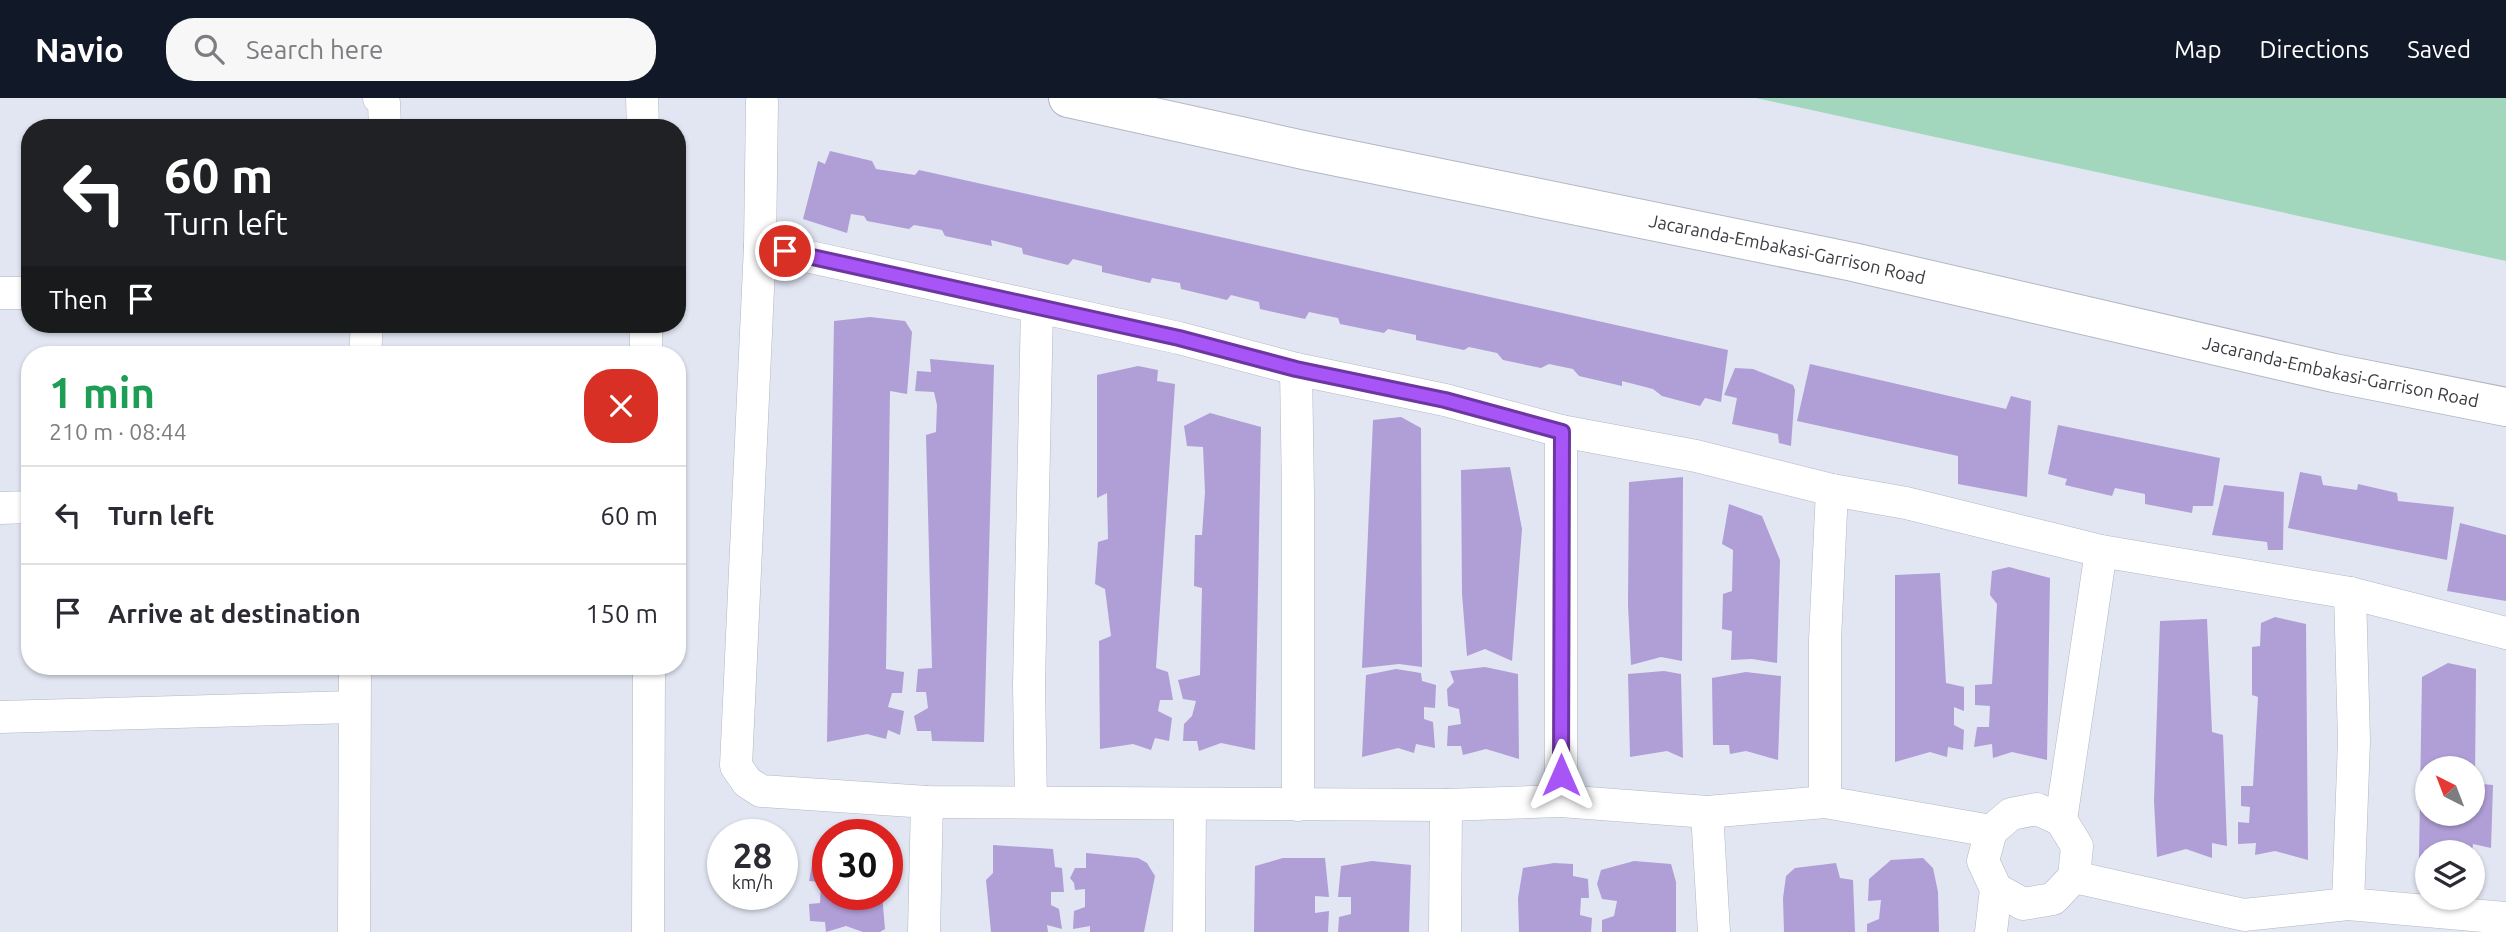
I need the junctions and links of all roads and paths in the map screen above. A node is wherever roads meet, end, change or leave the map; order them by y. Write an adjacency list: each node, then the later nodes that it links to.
1 (379, 98): 5 (street)
2 (642, 98): 6 (street)
3 (1068, 98): 12 (street, Jacaranda-Embakasi-Garrison Road)
4 (762, 102): 7 (street)
5 (385, 119)
6 (643, 119)
7 (760, 246): 10 (street); 25 (street)
8 (0, 293): 9 (street)
9 (21, 293)
10 (1037, 307): 11 (street); 26 (street)
11 (1296, 369): 13 (street); 28 (street)
12 (2506, 407)
13 (1562, 432): 14 (street); 24 (street)
14 (1832, 490): 17 (street); 27 (street)
15 (0, 508): 16 (street)
16 (21, 508)
17 (2101, 551): 18 (street); 32 (street)
18 (2350, 593): 19 (street); 36 (street)
19 (2506, 633)
20 (355, 675): 22 (street)
21 (649, 675): 40 (street)
22 (354, 707): 23 (street); 39 (street)
23 (0, 717)
24 (1561, 801): 30 (street); 31 (street)
25 (927, 802): 26 (street); 41 (street)
26 (1031, 802): 29 (street)
27 (1825, 802): 31 (street); 33 (street)
28 (1298, 804): 29 (street); 30 (street)
29 (1191, 805): 42 (street)
30 (1446, 805): 43 (street)
31 (1707, 812): 44 (street)
32 (2061, 820): 33 (street); 34 (street)
33 (1992, 831): 35 (street)
34 (2074, 877): 35 (street); 38 (street)
35 (1996, 889): 45 (street)
36 (2348, 904): 37 (street); 38 (street)
37 (2506, 918): 46 (street)
38 (2244, 924)
39 (354, 932)
40 (648, 932)
41 (924, 932)
42 (1189, 932)
43 (1445, 932)
44 (1714, 932)
45 (1991, 932)
46 (2506, 932)

